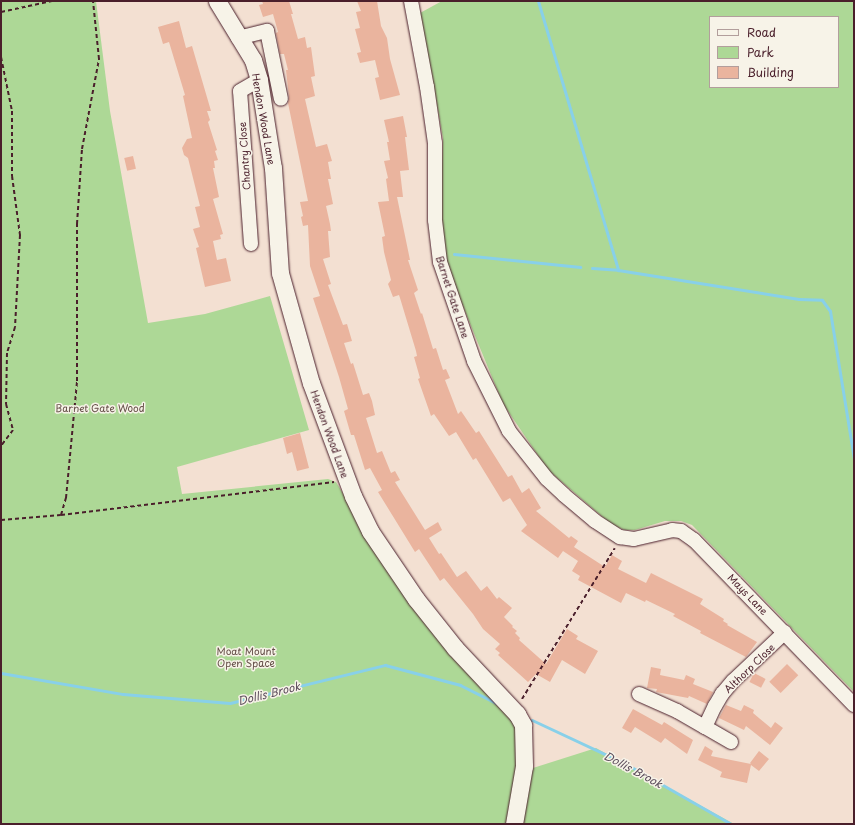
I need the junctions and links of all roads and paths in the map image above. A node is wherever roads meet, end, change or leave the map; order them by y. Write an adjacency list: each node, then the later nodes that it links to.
1 (52, 1): 5 (path)
2 (93, 1): 13 (path)
3 (216, 1): 6 (main road, Hendon Wood Lane)
4 (410, 1): 15 (street, Barnet Gate Lane)
5 (1, 12)
6 (238, 38): 8 (main road, Hendon Wood Lane); 9 (street)
7 (1, 57): 11 (path)
8 (259, 80): 10 (street, Chantry Close); 12 (main road, Hendon Wood Lane)
9 (281, 99)
10 (251, 244)
11 (1, 446)
12 (346, 479): 13 (path); 22 (main road, Hendon Wood Lane)
13 (62, 515): 14 (path)
14 (1, 520)
15 (620, 537): 16 (street, Mays Lane); 18 (path)
16 (785, 632): 19 (street, Mays Lane); 20 (street, Althorp Close)
17 (639, 694): 20 (street)
18 (518, 705)
19 (854, 705)
20 (706, 727): 21 (street)
21 (731, 742)
22 (514, 824)

